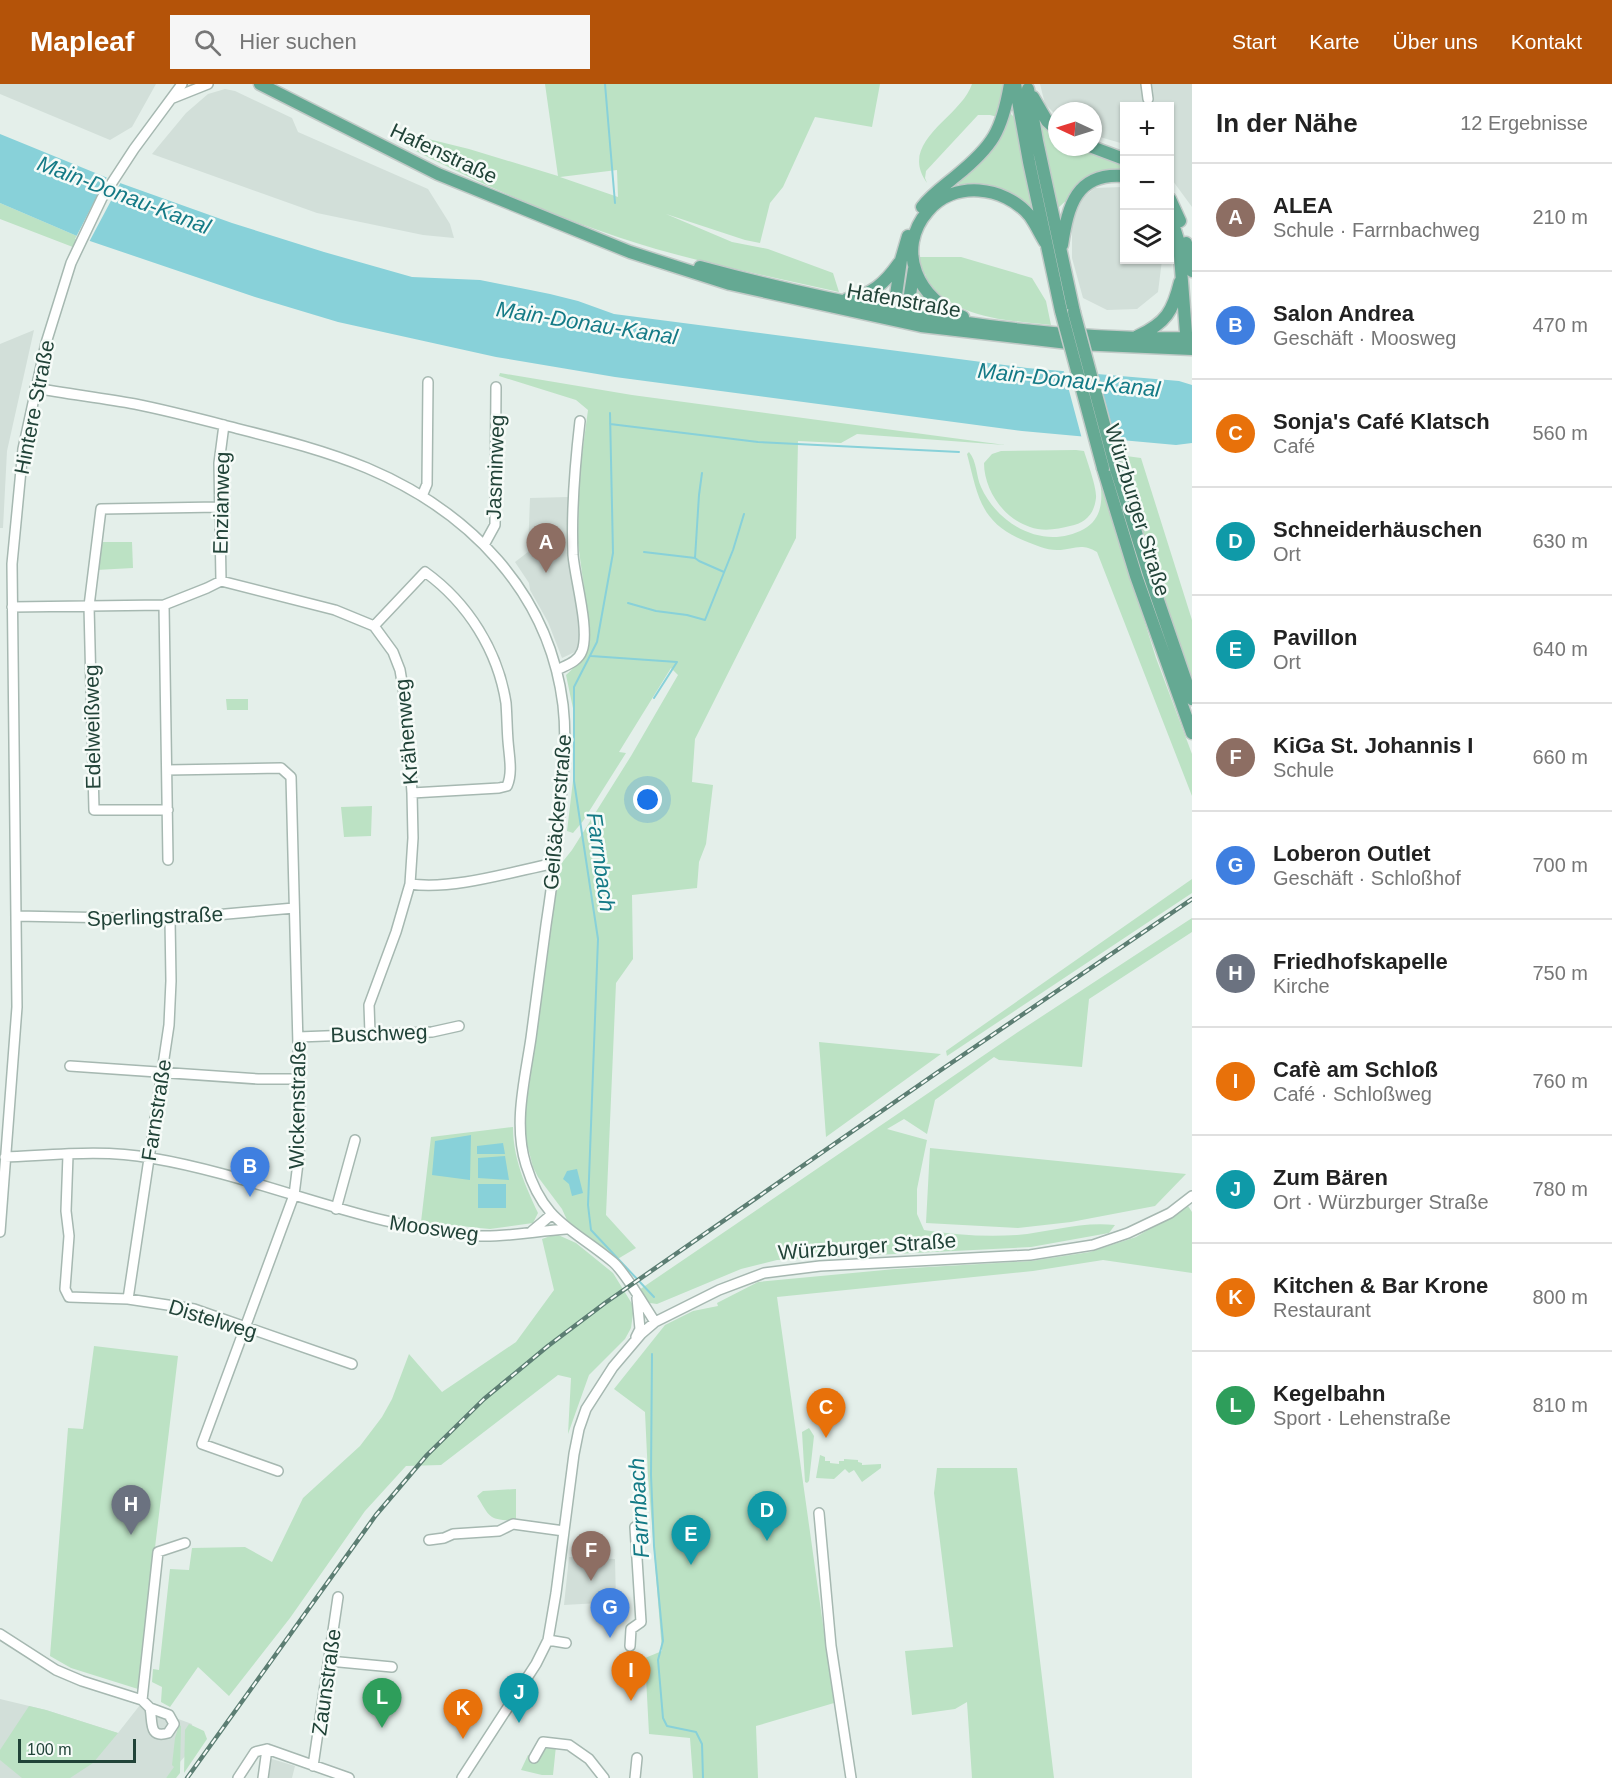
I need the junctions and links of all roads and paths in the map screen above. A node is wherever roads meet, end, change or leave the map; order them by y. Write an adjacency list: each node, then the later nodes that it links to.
1 (182, 84): 8 (street, Hintere Straße)
2 (208, 84): 8 (street)
3 (260, 84): 17 (main road, Hafenstraße)
4 (1010, 84): 19 (main road)
5 (1015, 84): 16 (main road, Würzburger Straße)
6 (1146, 84): 9 (street)
7 (1028, 87): 10 (main road); 18 (main road, Würzburger Straße)
8 (171, 99): 29 (street, Hintere Straße)
9 (1148, 99)
10 (1048, 122)
11 (1102, 151): 12 (main road)
12 (1120, 157)
13 (1120, 176): 18 (main road)
14 (1174, 208): 21 (main road)
15 (1174, 227): 21 (main road)
16 (1046, 243): 20 (main road); 42 (main road, Würzburger Straße, bridge)
17 (618, 246): 22 (main road, Hafenstraße); 23 (main road, Hafenstraße)
18 (1061, 255): 41 (main road, Würzburger Straße, bridge)
19 (902, 260): 22 (main road); 23 (main road)
20 (914, 267): 23 (main road); 24 (main road)
21 (1187, 272): 25 (main road); 26 (main road)
22 (841, 300): 23 (main road, Hafenstraße)
23 (899, 316): 24 (main road, Hafenstraße); 26 (main road, Hafenstraße)
24 (993, 326): 25 (main road, Hafenstraße)
25 (1137, 337): 26 (main road, Hafenstraße)
26 (1189, 343)
27 (428, 382): 32 (street)
28 (496, 387): 34 (street, Jasminweg)
29 (35, 388): 31 (street, Geißäckerstraße); 37 (street, Hintere Straße)
30 (580, 421): 40 (street)
31 (224, 425): 32 (street, Geißäckerstraße); 33 (street, Enzianweg)
32 (422, 496): 34 (street, Geißäckerstraße)
33 (219, 507): 35 (street, Enzianweg); 38 (street)
34 (484, 545): 40 (street, Geißäckerstraße)
35 (221, 581): 36 (street); 39 (street)
36 (164, 605): 38 (street); 43 (street)
37 (12, 606): 38 (street); 50 (street, Hintere Straße)
38 (89, 606): 45 (street, Edelweißweg)
39 (374, 626): 44 (street, Krähenweg); 44 (street)
40 (557, 670): 47 (street, Geißäckerstraße)
41 (1192, 699)
42 (1192, 733)
43 (167, 771): 45 (street); 49 (street, Wickenstraße)
44 (412, 793): 48 (street, Krähenweg)
45 (168, 810): 46 (street)
46 (168, 860)
47 (555, 863): 48 (street); 65 (street, Geißäckerstraße)
48 (410, 884): 53 (street, Krähenweg)
49 (294, 908): 51 (street, Sperlingstraße); 54 (street, Wickenstraße)
50 (16, 916): 51 (street, Sperlingstraße); 60 (street, Hintere Straße)
51 (170, 919): 56 (street, Farnstraße)
52 (459, 1026): 53 (street, Buschweg)
53 (370, 1034): 54 (street, Buschweg)
54 (298, 1037): 57 (street, Wickenstraße)
55 (70, 1066): 56 (street)
56 (162, 1072): 57 (street); 61 (street, Farnstraße)
57 (298, 1079): 62 (street, Wickenstraße)
58 (355, 1140): 64 (street)
59 (68, 1155): 60 (street, Moosweg); 61 (street, Moosweg); 70 (street, Distelweg)
60 (5, 1157): 68 (street, Hintere Straße)
61 (149, 1157): 62 (street, Moosweg); 70 (street, Farnstraße)
62 (294, 1196): 64 (street, Moosweg); 72 (street, Wickenstraße)
63 (1192, 1196): 71 (street, Würzburger Straße)
64 (336, 1209): 67 (street, Moosweg)
65 (551, 1215): 66 (street, Geißäckerstraße); 67 (street)
66 (566, 1229): 67 (street, Moosweg); 69 (street, Geißäckerstraße)
67 (532, 1231)
68 (0, 1232)
69 (636, 1294): 71 (street, Geißäckerstraße); 73 (street, Geißäckerstraße)
70 (128, 1299): 72 (street, Distelweg)
71 (656, 1322): 73 (street, Würzburger Straße)
72 (245, 1327): 74 (street, Distelweg); 75 (street, Wickenstraße)
73 (634, 1342): 78 (street, Würzburger Straße)
74 (352, 1364)
75 (278, 1471)
76 (819, 1513): 100 (street)
77 (635, 1527): 85 (street)
78 (564, 1530): 79 (street); 83 (street, Würzburger Straße)
79 (429, 1540)
80 (185, 1543): 88 (street)
81 (338, 1597): 86 (street, Zaunstraße)
82 (0, 1634): 88 (street)
83 (548, 1640): 84 (street); 97 (street, Würzburger Straße)
84 (566, 1643)
85 (630, 1646)
86 (329, 1661): 87 (street); 93 (street, Zaunstraße)
87 (392, 1667)
88 (142, 1700): 89 (street)
89 (150, 1708)
90 (264, 1750): 93 (street); 94 (street); 95 (street)
91 (534, 1758): 98 (street)
92 (637, 1758): 99 (street)
93 (313, 1766): 96 (street)
94 (238, 1778)
95 (263, 1778)
96 (349, 1778)
97 (462, 1778)
98 (604, 1778)
99 (635, 1778)
100 (851, 1778)

